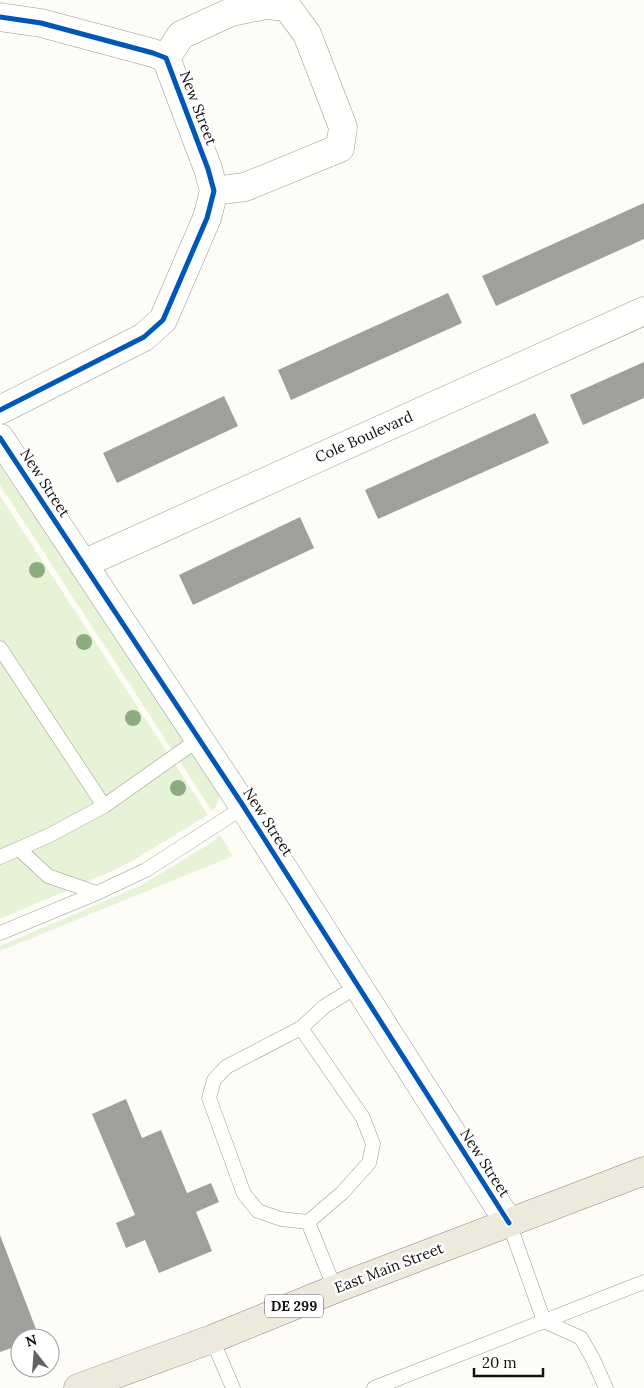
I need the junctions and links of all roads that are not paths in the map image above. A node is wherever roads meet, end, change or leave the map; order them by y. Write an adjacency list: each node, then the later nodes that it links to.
1 (0, 18): 2 (street, New Street)
2 (166, 58): 3 (street, New Street); 3 (street, New Street)
3 (214, 191): 5 (street)
4 (644, 311): 7 (street, Cole Boulevard)
5 (0, 410)
6 (0, 438): 7 (street, New Street)
7 (83, 564): 9 (street, New Street)
8 (0, 648): 10 (lane)
9 (199, 739): 10 (lane); 11 (street, New Street)
10 (104, 806): 12 (lane)
11 (244, 807): 14 (lane); 16 (street, New Street)
12 (19, 849): 13 (lane); 14 (lane)
13 (0, 857)
14 (97, 893): 15 (lane)
15 (0, 933)
16 (358, 986): 17 (lane); 20 (street, New Street)
17 (301, 1028): 19 (lane); 19 (lane)
18 (644, 1171): 20 (main road, East Main Street / DE 299)
19 (308, 1222): 22 (lane)
20 (509, 1223): 22 (main road, East Main Street / DE 299); 23 (lane)
21 (644, 1282): 23 (lane)
22 (335, 1289): 24 (main road, East Main Street / DE 299)
23 (544, 1321): 27 (lane); 28 (lane)
24 (212, 1339): 25 (main road, East Main Street / DE 299); 26 (lane)
25 (78, 1388)
26 (233, 1388)
27 (374, 1388)
28 (606, 1388)

